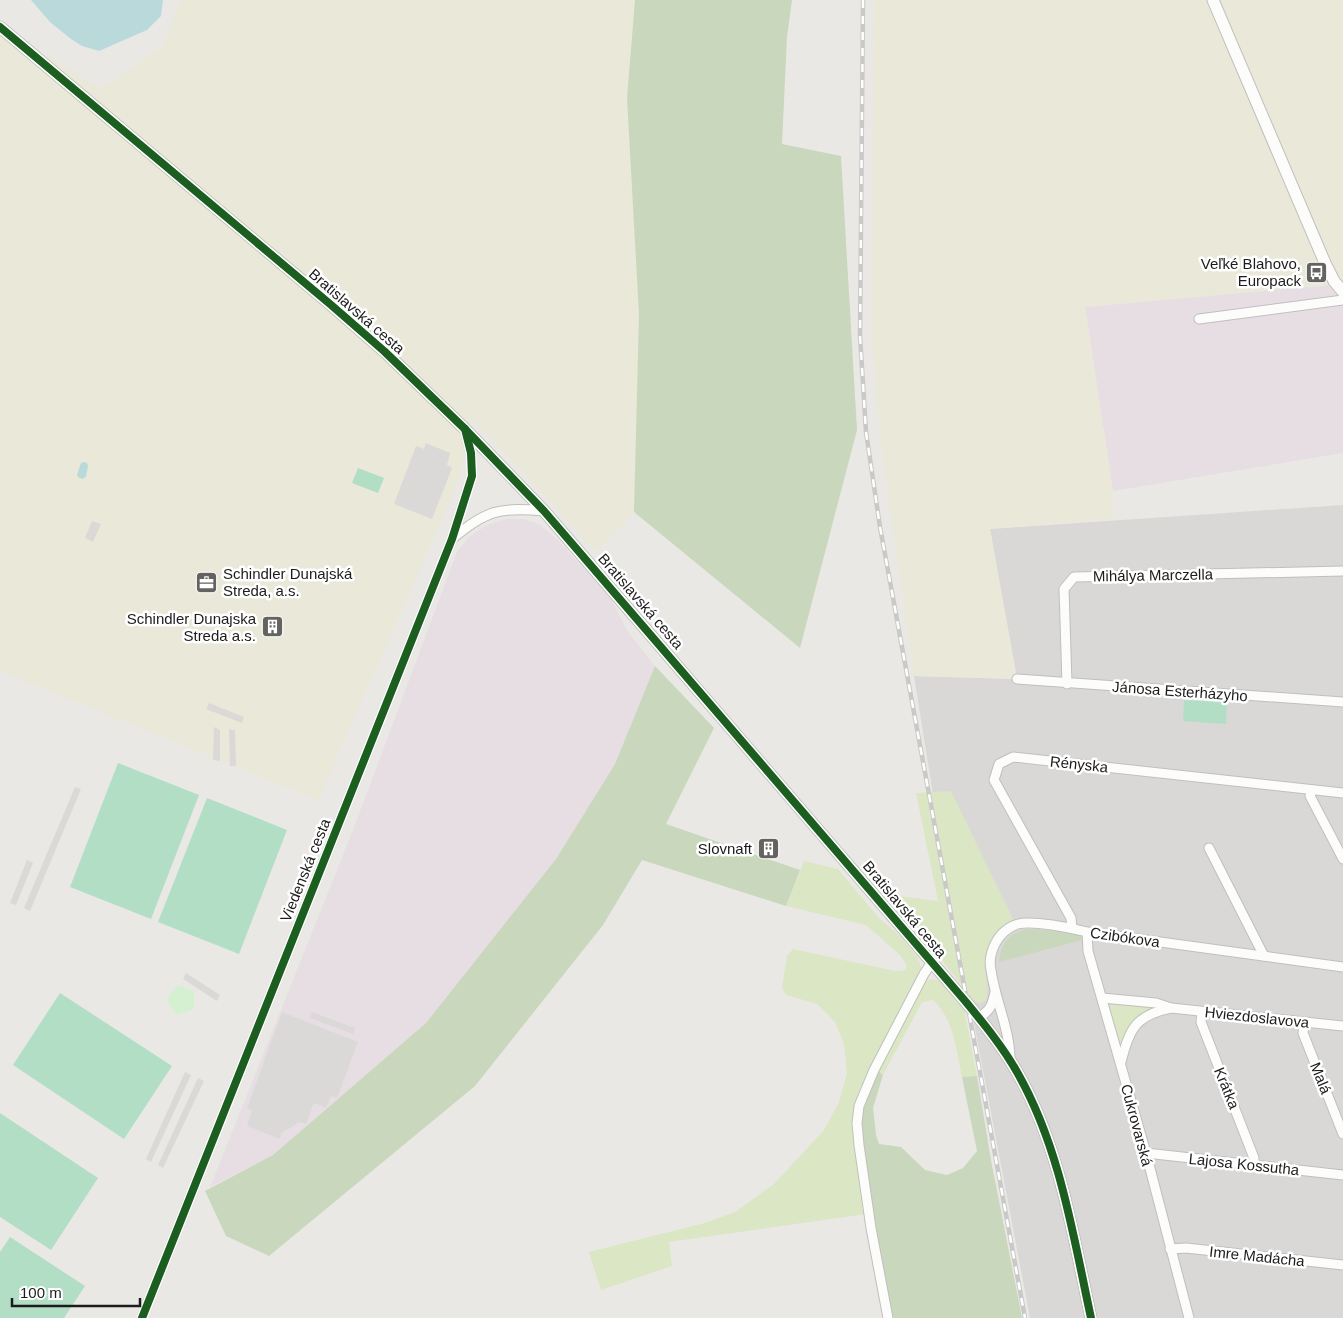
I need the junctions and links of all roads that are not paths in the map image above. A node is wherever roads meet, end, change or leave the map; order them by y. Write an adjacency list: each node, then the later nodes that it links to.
1 (1213, 0): 3 (street)
2 (0, 27): 6 (street, Bratislavská cesta)
3 (1343, 292)
4 (1343, 300): 5 (street)
5 (1200, 319)
6 (465, 429): 7 (street, Bratislavská cesta); 8 (street, Viedenská cesta)
7 (544, 511): 8 (street, Viedenská cesta); 20 (street, Bratislavská cesta)
8 (452, 539): 37 (street, Viedenská cesta)
9 (1343, 571): 11 (street, Mihálya Marczella)
10 (1017, 679): 11 (street, Jánosa Esterházyho)
11 (1067, 684): 12 (street, Jánosa Esterházyho)
12 (1343, 702)
13 (1312, 790): 14 (street, Rényska); 16 (street); 17 (street, Rényska)
14 (1343, 793)
15 (1209, 848): 19 (street)
16 (1343, 858)
17 (1072, 928): 18 (street, Czibókova); 22 (street, Czibókova)
18 (1087, 932): 19 (street, Czibókova); 23 (street, Cukrovarská)
19 (1264, 956): 21 (street, Czibókova)
20 (932, 962): 26 (street, Bratislavská cesta); 38 (street)
21 (1343, 967)
22 (995, 990): 26 (street); 29 (street, Czibókova)
23 (1102, 998): 24 (street, Hviezdoslavova); 30 (street, Cukrovarská)
24 (1171, 1008): 25 (street, Hviezdoslavova); 30 (street, Hviezdoslavova)
25 (1202, 1012): 27 (street, Hviezdoslavova); 33 (street, Krátka)
26 (979, 1018): 29 (street, Bratislavská cesta)
27 (1304, 1022): 28 (street, Hviezdoslavova); 31 (street, Malá)
28 (1343, 1026)
29 (1010, 1060): 39 (street, Bratislavská cesta)
30 (1120, 1065): 32 (street, Cukrovarská)
31 (1343, 1134)
32 (1146, 1153): 33 (street, Lajosa Kossutha); 35 (street, Cukrovarská)
33 (1254, 1164): 34 (street, Lajosa Kossutha)
34 (1343, 1175)
35 (1170, 1248): 36 (street, Imre Madácha); 40 (street, Cukrovarská)
36 (1343, 1265)
37 (142, 1318)
38 (888, 1318)
39 (1091, 1318)
40 (1189, 1318)

